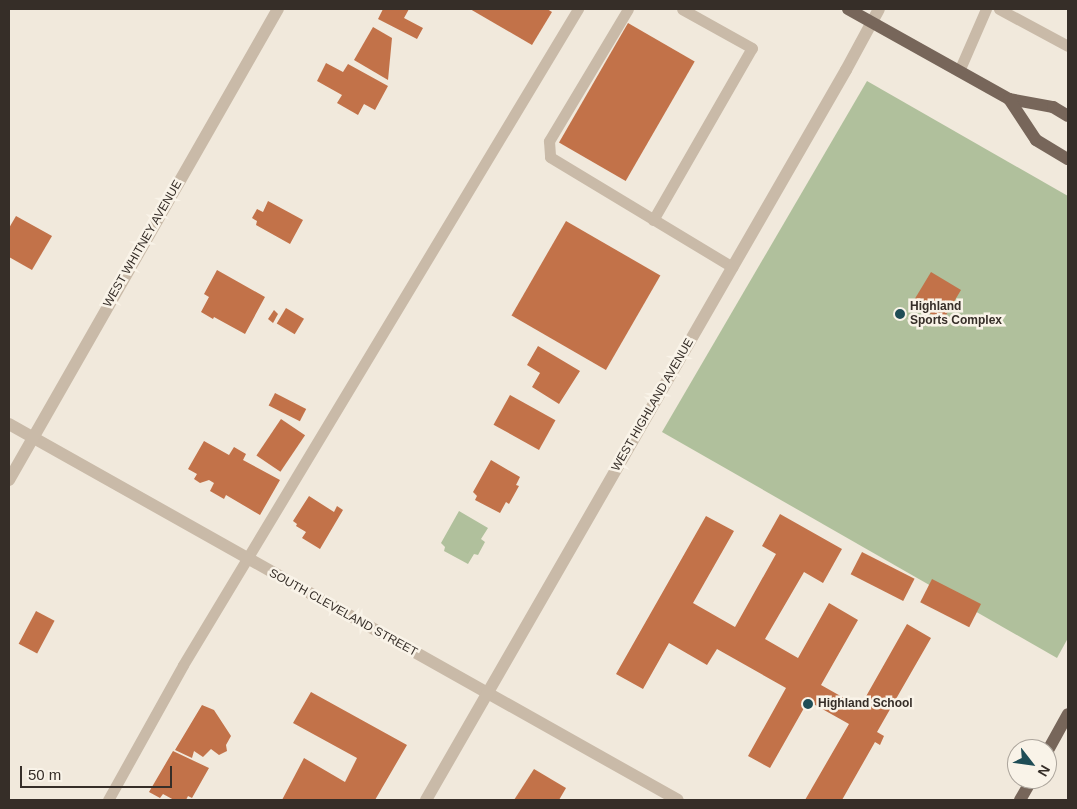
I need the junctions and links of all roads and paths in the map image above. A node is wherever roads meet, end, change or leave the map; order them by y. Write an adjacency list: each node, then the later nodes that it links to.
1 (278, 9): 18 (street, WEST WHITNEY AVENUE)
2 (578, 9): 20 (lane)
3 (628, 9): 15 (lane)
4 (682, 9): 15 (lane)
5 (848, 9): 9 (main road)
6 (879, 9): 9 (street, WEST HIGHLAND AVENUE)
7 (986, 9): 11 (lane)
8 (999, 9): 10 (lane)
9 (871, 22): 11 (main road); 16 (street, WEST HIGHLAND AVENUE)
10 (1068, 45)
11 (959, 71): 12 (main road)
12 (1009, 99): 13 (main road); 14 (main road)
13 (1068, 116)
14 (1068, 159)
15 (653, 220): 16 (lane)
16 (732, 267): 21 (street, WEST HIGHLAND AVENUE)
17 (9, 424): 18 (street, SOUTH CLEVELAND STREET)
18 (33, 438): 19 (street, WEST WHITNEY AVENUE); 20 (street, SOUTH CLEVELAND STREET)
19 (9, 480)
20 (247, 560): 21 (street, SOUTH CLEVELAND STREET); 25 (lane)
21 (488, 693): 26 (street, WEST HIGHLAND AVENUE); 27 (street, SOUTH CLEVELAND STREET)
22 (1068, 714): 23 (main road)
23 (1054, 739)
24 (1026, 789): 28 (main road)
25 (108, 800)
26 (426, 800)
27 (678, 800)
28 (1020, 800)

